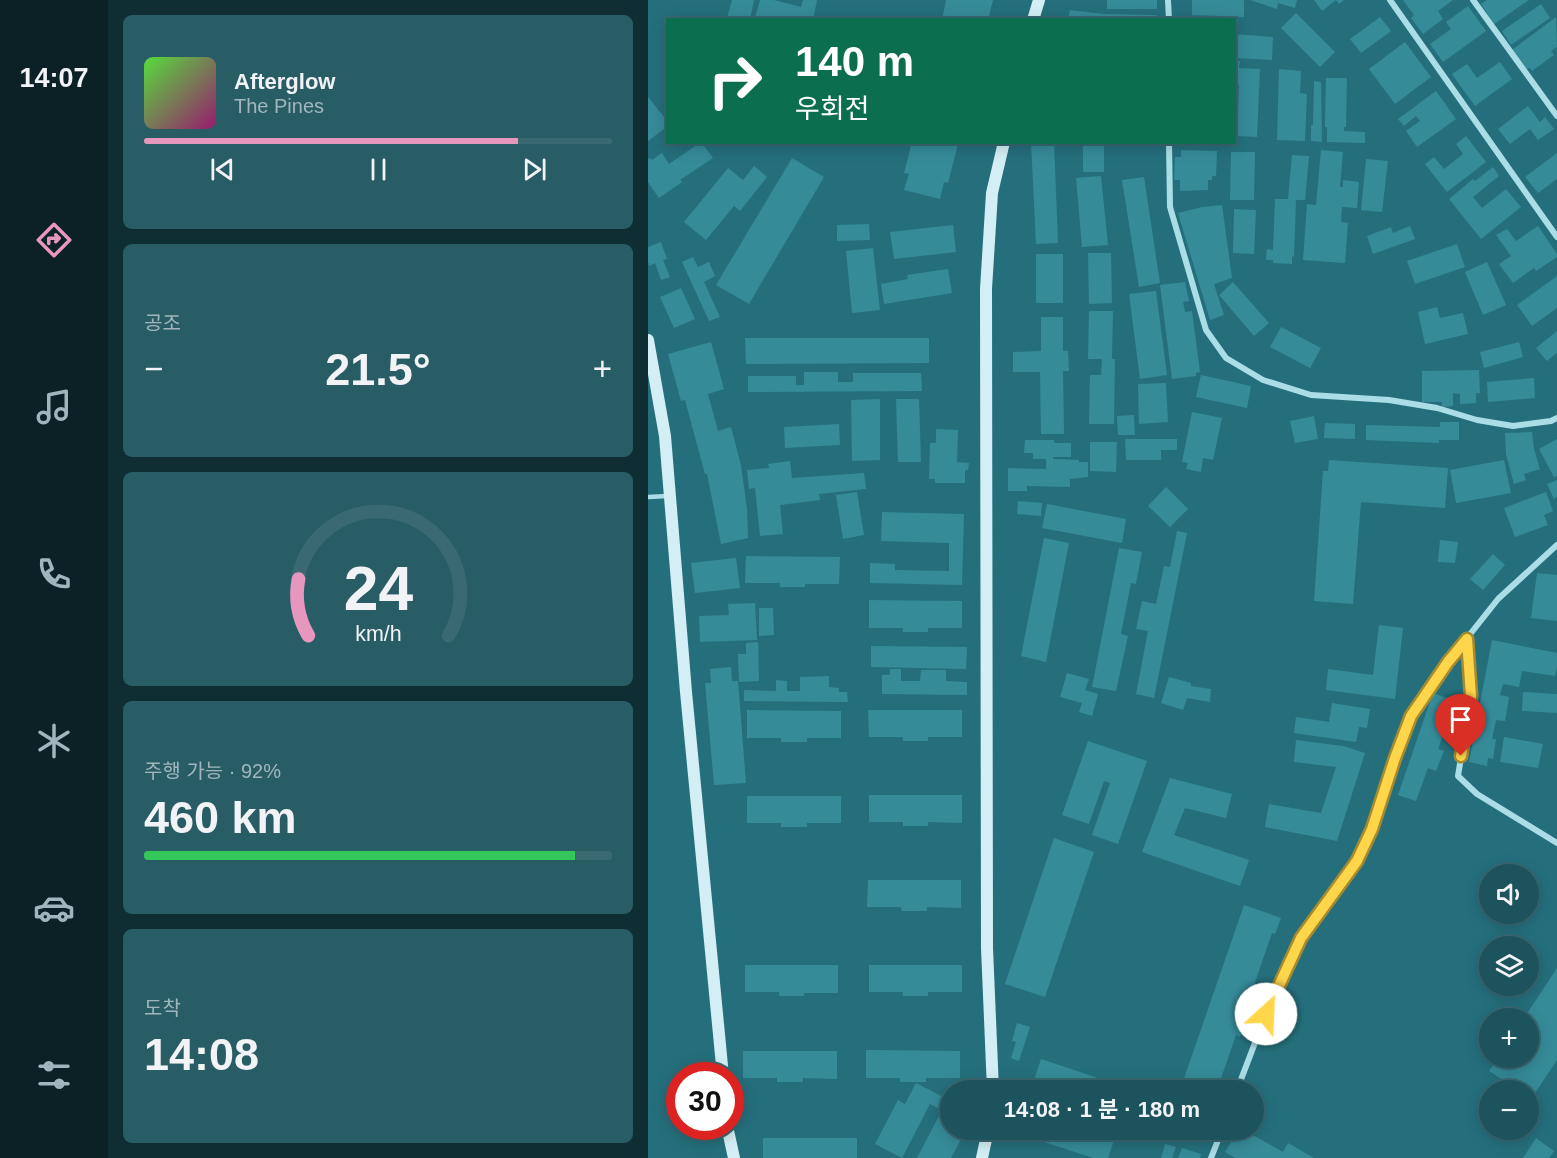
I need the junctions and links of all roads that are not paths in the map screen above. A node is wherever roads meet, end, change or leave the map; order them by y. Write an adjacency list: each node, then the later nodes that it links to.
1 (1039, 0): 5 (street)
2 (1168, 0): 6 (street)
3 (1389, 0): 10 (street)
4 (1473, 0): 7 (street)
5 (1034, 18)
6 (1169, 18)
7 (1557, 116)
8 (1004, 144): 19 (street)
9 (1169, 144): 12 (street)
10 (1557, 237)
11 (648, 340): 13 (street)
12 (1557, 418)
13 (670, 496): 14 (lane); 18 (street)
14 (648, 497)
15 (1557, 545): 16 (street)
16 (1467, 639): 17 (street); 20 (street)
17 (1557, 843)
18 (722, 1062)
19 (993, 1080)
20 (1241, 1080)
21 (730, 1140): 24 (street)
22 (986, 1140): 25 (street)
23 (1218, 1140): 26 (street)
24 (735, 1158)
25 (982, 1158)
26 (1211, 1158)

